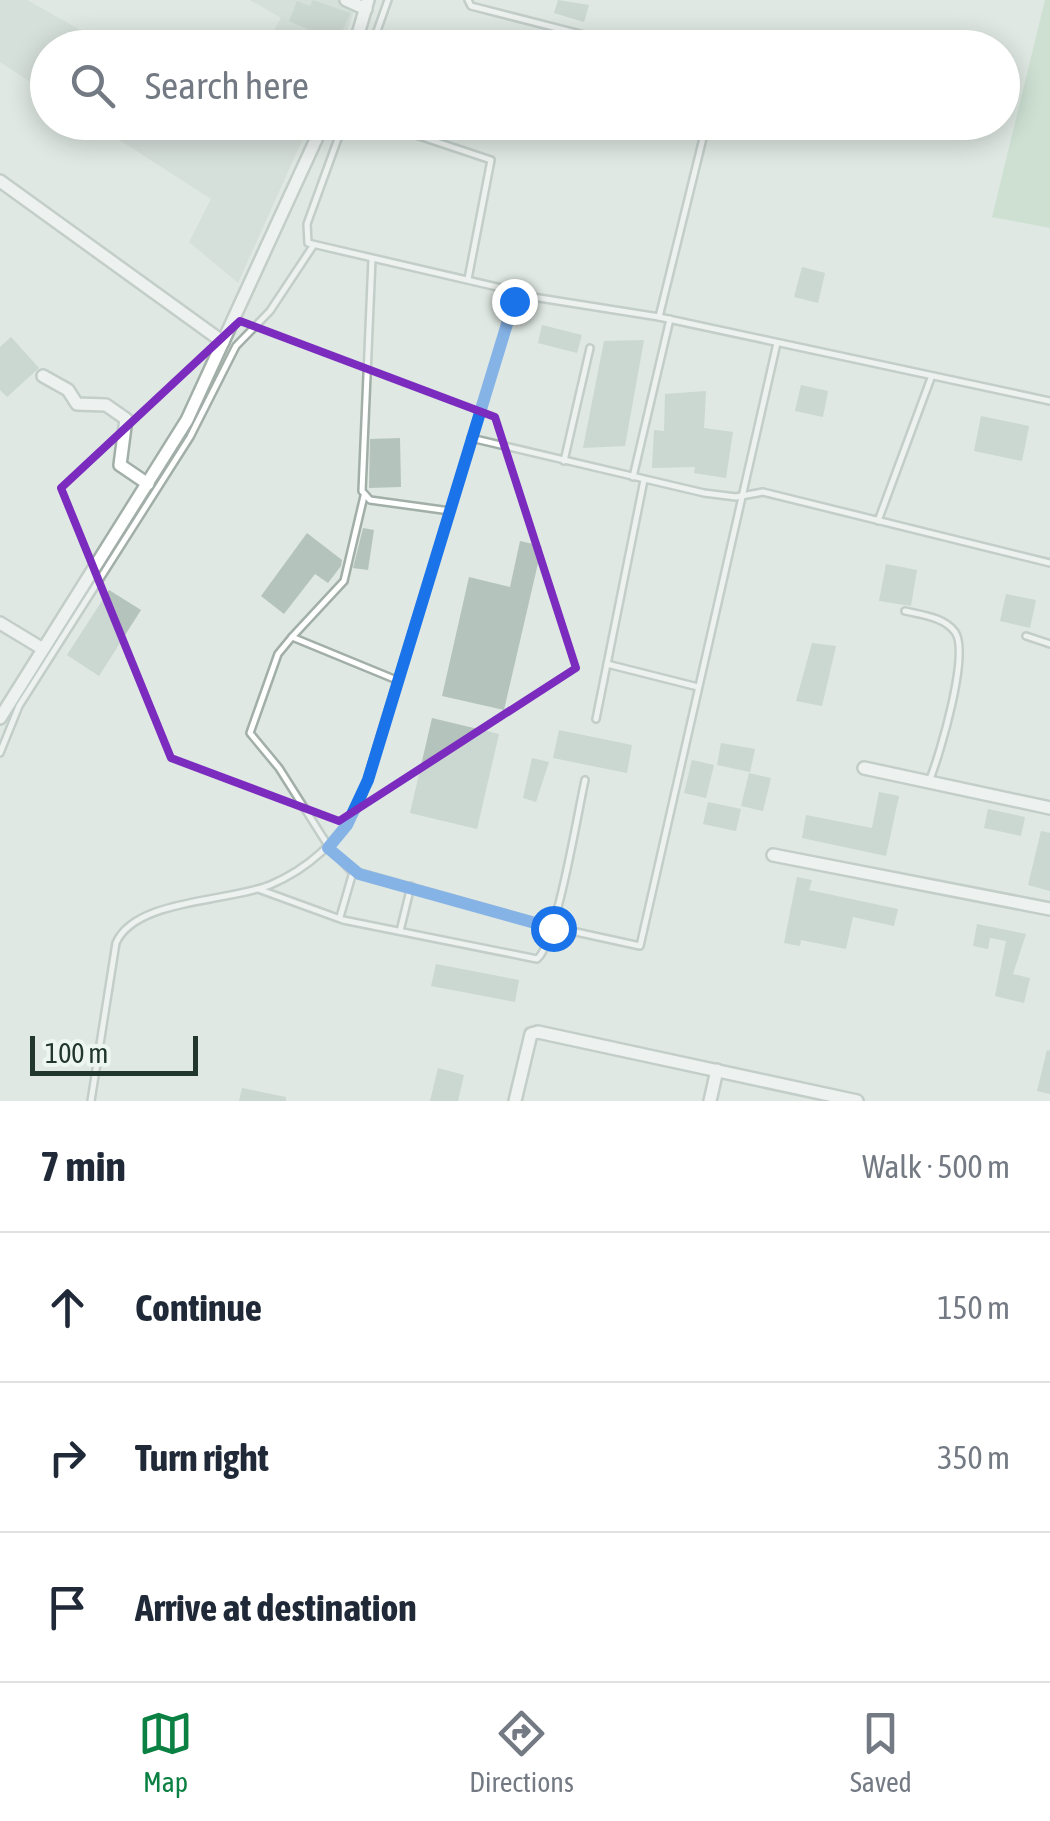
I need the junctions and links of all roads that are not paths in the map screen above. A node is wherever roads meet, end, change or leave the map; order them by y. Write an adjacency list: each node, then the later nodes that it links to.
1 (346, 0): 4 (street)
2 (388, 0): 6 (lane)
3 (468, 0): 7 (lane)
4 (367, 5): 5 (street)
5 (359, 30)
6 (377, 30)
7 (565, 30)
8 (316, 140): 19 (street)
9 (337, 140): 13 (lane)
10 (431, 140): 15 (lane)
11 (702, 140): 17 (lane)
12 (0, 181): 19 (street)
13 (313, 246): 14 (lane); 46 (lane)
14 (372, 260): 15 (lane); 30 (lane)
15 (468, 279): 16 (lane)
16 (514, 294): 17 (lane); 25 (lane)
17 (658, 317): 18 (lane)
18 (670, 320): 20 (lane); 27 (lane)
19 (223, 342): 29 (street)
20 (776, 343): 23 (lane); 31 (lane)
21 (590, 348): 26 (lane)
22 (43, 376): 29 (street)
23 (931, 378): 24 (lane); 33 (lane)
24 (1050, 401)
25 (471, 438): 26 (lane); 32 (lane)
26 (564, 461): 27 (lane)
27 (633, 478): 28 (lane)
28 (644, 480): 31 (lane); 41 (lane)
29 (148, 484): 40 (street)
30 (364, 496): 32 (lane); 38 (lane)
31 (740, 496): 33 (lane); 43 (lane)
32 (450, 512): 42 (lane)
33 (878, 521): 34 (lane)
34 (1050, 564)
35 (905, 612): 49 (lane)
36 (0, 623): 40 (street)
37 (1026, 636): 39 (lane)
38 (292, 637): 42 (lane); 51 (lane)
39 (1050, 644)
40 (43, 649): 44 (street)
41 (606, 664): 43 (lane); 45 (lane)
42 (399, 682): 51 (lane)
43 (698, 687): 58 (lane)
44 (0, 718)
45 (596, 719)
46 (0, 752)
47 (864, 768): 49 (street)
48 (584, 780): 58 (lane)
49 (929, 782): 50 (street)
50 (1050, 808)
51 (328, 848): 53 (lane); 55 (lane)
52 (773, 855): 56 (street)
53 (354, 872): 54 (lane); 57 (lane)
54 (411, 886): 58 (lane); 59 (lane)
55 (258, 889): 57 (lane); 61 (lane)
56 (1050, 909)
57 (339, 918): 59 (lane)
58 (553, 928): 59 (lane)
59 (400, 932)
60 (718, 1070): 62 (street); 63 (street); 64 (street)
61 (91, 1101)
62 (516, 1101)
63 (710, 1101)
64 (857, 1101)

